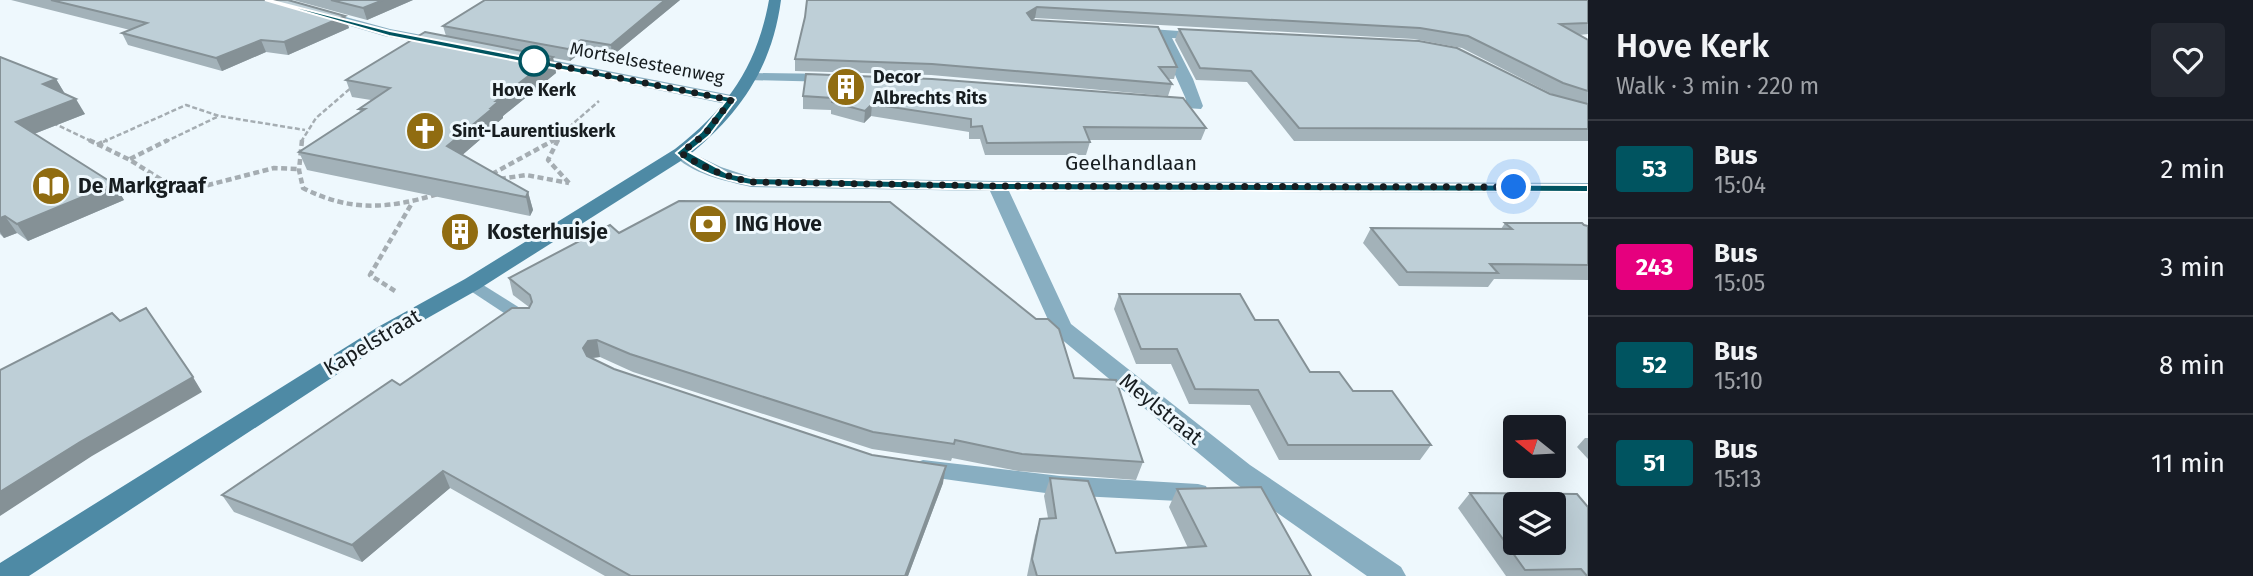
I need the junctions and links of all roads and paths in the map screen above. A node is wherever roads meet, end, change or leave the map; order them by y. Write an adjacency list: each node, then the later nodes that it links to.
1 (269, 0): 6 (street)
2 (775, 0): 9 (street)
3 (1125, 32): 4 (street)
4 (1163, 34): 5 (street); 13 (street)
5 (1219, 37)
6 (461, 47)
7 (513, 57): 8 (street, Mortselsesteenweg)
8 (620, 77): 12 (street, Mortselsesteenweg); 17 (path)
9 (752, 77): 10 (street); 12 (street, Kapelstraat)
10 (849, 79)
11 (355, 85): 16 (path)
12 (731, 100): 19 (street, Kapelstraat)
13 (1153, 102)
14 (219, 116): 16 (path); 18 (path); 20 (path)
15 (45, 118): 18 (path)
16 (305, 130): 21 (path)
17 (560, 137): 22 (path); 22 (path)
18 (97, 145): 20 (path)
19 (681, 153): 23 (street, Geelhandlaan); 27 (street, Kapelstraat)
20 (130, 160): 21 (path)
21 (296, 169): 26 (path)
22 (569, 183): 27 (path)
23 (997, 186): 24 (street, Geelhandlaan); 32 (street, Meylstraat)
24 (1588, 188)
25 (446, 191): 26 (path)
26 (412, 202): 29 (path)
27 (602, 205): 28 (street, Kapelstraat)
28 (472, 284): 29 (street, Kapelstraat); 30 (lane)
29 (426, 310): 33 (street, Kapelstraat)
30 (525, 318)
31 (897, 465): 32 (lane)
32 (1272, 494): 34 (street, Meylstraat)
33 (4, 576)
34 (1391, 576)

